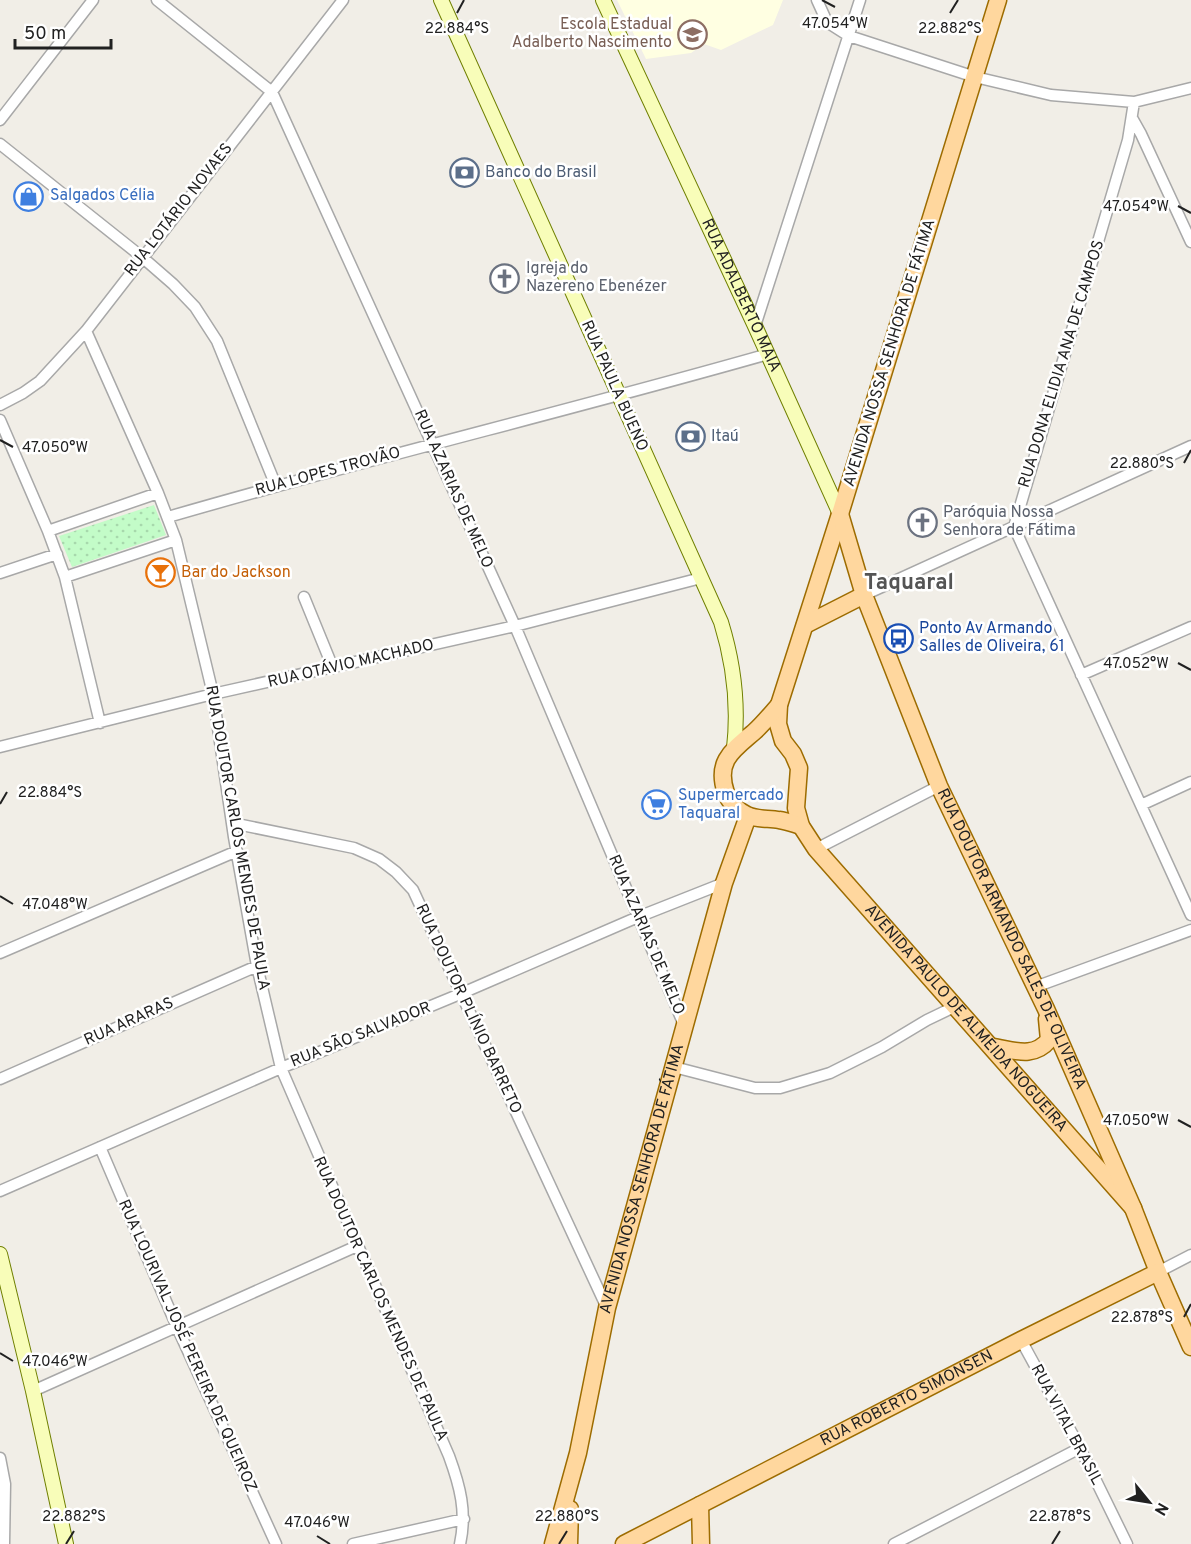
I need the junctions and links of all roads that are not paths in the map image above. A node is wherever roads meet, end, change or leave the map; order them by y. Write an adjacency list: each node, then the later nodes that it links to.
1 (93, 0): 15 (street)
2 (157, 0): 12 (street, RUA AZARIAS DE MELO)
3 (344, 0): 12 (street, RUA LOTÁRIO NOVAES)
4 (441, 0): 22 (main road, RUA PAULA BUENO)
5 (603, 0): 19 (main road, RUA ADALBERTO MAIA)
6 (817, 0): 9 (street)
7 (860, 0): 9 (street)
8 (999, 0): 10 (main road, AVENIDA NOSSA SENHORA DE FÁTIMA)
9 (849, 36): 10 (street); 19 (street)
10 (975, 77): 13 (street); 29 (main road, AVENIDA NOSSA SENHORA DE FÁTIMA)
11 (1191, 88): 13 (street)
12 (272, 92): 18 (street, RUA LOTÁRIO NOVAES); 25 (street, RUA AZARIAS DE MELO)
13 (1134, 102): 14 (street, RUA DONA ELIDIA ANA DE CAMPOS)
14 (1132, 118): 17 (street); 31 (street, RUA DONA ELIDIA ANA DE CAMPOS)
15 (0, 120)
16 (0, 144): 18 (street)
17 (1191, 242)
18 (142, 257): 20 (street, RUA LOTÁRIO NOVAES); 27 (street)
19 (755, 326): 21 (main road, RUA ADALBERTO MAIA)
20 (86, 331): 23 (street, RUA LOTÁRIO NOVAES); 28 (street, RUA DOUTOR CARLOS MENDES DE PAULA)
21 (768, 354): 22 (street, RUA LOPES TROVÃO); 29 (main road, RUA ADALBERTO MAIA)
22 (619, 396): 25 (street, RUA LOPES TROVÃO); 37 (main road, RUA PAULA BUENO)
23 (0, 405)
24 (0, 420): 32 (street)
25 (432, 445): 27 (street, RUA LOPES TROVÃO); 41 (street, RUA AZARIAS DE MELO)
26 (1191, 446): 31 (street)
27 (276, 486): 30 (street, RUA LOPES TROVÃO)
28 (158, 493): 30 (street, RUA DOUTOR CARLOS MENDES DE PAULA); 32 (street)
29 (840, 514): 38 (main road, RUA ADALBERTO MAIA); 40 (main road, AVENIDA NOSSA SENHORA DE FÁTIMA)
30 (168, 517): 33 (street, RUA DOUTOR CARLOS MENDES DE PAULA)
31 (1014, 527): 38 (street); 44 (street)
32 (48, 531): 34 (street)
33 (176, 540): 36 (street); 45 (street, RUA DOUTOR CARLOS MENDES DE PAULA)
34 (57, 554): 35 (street); 36 (street)
35 (0, 573)
36 (65, 577): 47 (street)
37 (701, 578): 41 (street, RUA OTÁVIO MACHADO); 49 (main road, RUA PAULA BUENO)
38 (864, 595): 40 (main road); 51 (main road, RUA DOUTOR ARMANDO SALES DE OLIVEIRA)
39 (304, 597): 43 (street)
40 (805, 625): 46 (main road, AVENIDA NOSSA SENHORA DE FÁTIMA)
41 (515, 626): 43 (street, RUA OTÁVIO MACHADO); 60 (street, RUA AZARIAS DE MELO)
42 (1191, 627): 44 (street)
43 (333, 669): 45 (street, RUA OTÁVIO MACHADO)
44 (1081, 675): 52 (street)
45 (213, 694): 47 (street, RUA OTÁVIO MACHADO); 54 (street, RUA DOUTOR CARLOS MENDES DE PAULA)
46 (779, 705): 49 (main road); 55 (main road)
47 (100, 723): 48 (street, RUA OTÁVIO MACHADO)
48 (0, 747)
49 (734, 748): 53 (main road)
50 (1191, 782): 52 (street)
51 (939, 786): 56 (street); 64 (main road, RUA DOUTOR ARMANDO SALES DE OLIVEIRA)
52 (1141, 805): 59 (street)
53 (748, 816): 55 (main road); 58 (main road, AVENIDA NOSSA SENHORA DE FÁTIMA)
54 (232, 823): 57 (street, RUA DOUTOR CARLOS MENDES DE PAULA); 65 (street, RUA DOUTOR PLÍNIO BARRETO)
55 (801, 826): 56 (main road, AVENIDA PAULO DE ALMEIDA NOGUEIRA)
56 (816, 849): 66 (main road, AVENIDA PAULO DE ALMEIDA NOGUEIRA)
57 (237, 851): 62 (street); 63 (street, RUA DOUTOR CARLOS MENDES DE PAULA)
58 (724, 883): 60 (street, RUA SÃO SALVADOR); 68 (main road, AVENIDA NOSSA SENHORA DE FÁTIMA)
59 (1191, 915)
60 (638, 917): 65 (street, RUA SÃO SALVADOR); 68 (street, RUA AZARIAS DE MELO)
61 (1191, 930): 64 (street)
62 (0, 953)
63 (257, 966): 71 (street, RUA DOUTOR CARLOS MENDES DE PAULA); 72 (street, RUA ARARAS)
64 (1035, 987): 67 (main road, RUA DOUTOR ARMANDO SALES DE OLIVEIRA)
65 (460, 994): 71 (street, RUA SÃO SALVADOR); 80 (street, RUA DOUTOR PLÍNIO BARRETO)
66 (954, 1007): 69 (main road, AVENIDA PAULO DE ALMEIDA NOGUEIRA); 70 (street)
67 (1046, 1009): 69 (main road); 75 (main road, RUA DOUTOR ARMANDO SALES DE OLIVEIRA)
68 (684, 1025): 70 (main road, AVENIDA NOSSA SENHORA DE FÁTIMA)
69 (992, 1047): 75 (main road, AVENIDA PAULO DE ALMEIDA NOGUEIRA)
70 (674, 1067): 80 (main road, AVENIDA NOSSA SENHORA DE FÁTIMA)
71 (280, 1068): 73 (street, RUA SÃO SALVADOR); 76 (street, RUA DOUTOR CARLOS MENDES DE PAULA)
72 (0, 1079)
73 (99, 1147): 74 (street, RUA SÃO SALVADOR); 81 (street, RUA LOURIVAL JOSÉ PEREIRA DE QUEIROZ)
74 (0, 1191)
75 (1133, 1208): 79 (main road, RUA DOUTOR ARMANDO SALES DE OLIVEIRA)
76 (357, 1246): 81 (street); 89 (street, RUA DOUTOR CARLOS MENDES DE PAULA)
77 (0, 1254): 84 (main road)
78 (1191, 1255): 79 (street, RUA ROBERTO SIMONSEN)
79 (1158, 1272): 82 (main road, RUA ROBERTO SIMONSEN); 83 (main road, RUA DOUTOR ARMANDO SALES DE OLIVEIRA)
80 (607, 1308): 87 (main road, AVENIDA NOSSA SENHORA DE FÁTIMA)
81 (177, 1327): 84 (street); 92 (street, RUA LOURIVAL JOSÉ PEREIRA DE QUEIROZ)
82 (1021, 1340): 85 (street, RUA VITAL BRASIL); 88 (main road, RUA ROBERTO SIMONSEN)
83 (1191, 1347)
84 (33, 1391): 90 (main road)
85 (1080, 1448): 99 (street); 100 (street, RUA VITAL BRASIL)
86 (0, 1458): 91 (street)
87 (573, 1475): 95 (main road, AVENIDA NOSSA SENHORA DE FÁTIMA); 96 (main road)
88 (700, 1505): 97 (main road, RUA ROBERTO SIMONSEN); 98 (main road)
89 (464, 1519): 93 (street); 94 (street, RUA DOUTOR CARLOS MENDES DE PAULA)
90 (66, 1543)
91 (4, 1544)
92 (276, 1544)
93 (353, 1544)
94 (460, 1544)
95 (553, 1544)
96 (569, 1544)
97 (624, 1544)
98 (701, 1544)
99 (894, 1544)
100 (1127, 1544)

